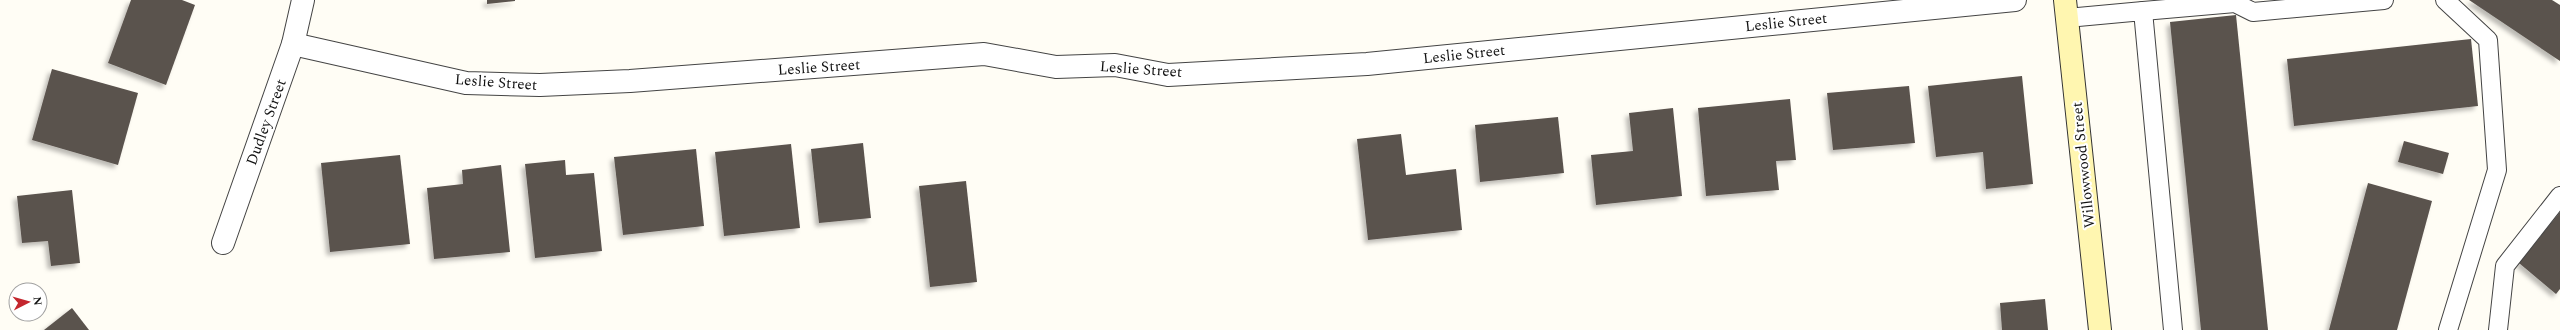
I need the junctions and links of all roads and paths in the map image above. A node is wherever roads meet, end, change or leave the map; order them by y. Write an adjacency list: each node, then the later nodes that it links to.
1 (303, 0): 7 (street, Dudley Street)
2 (2015, 0): 7 (street, Leslie Street)
3 (2384, 0): 6 (lane)
4 (2445, 0): 12 (lane)
5 (2066, 9): 6 (lane); 10 (street, Willowwood Street)
6 (2143, 11): 11 (lane)
7 (293, 44): 9 (street, Dudley Street)
8 (2560, 196): 13 (lane)
9 (223, 243)
10 (2100, 330)
11 (2173, 330)
12 (2448, 330)
13 (2498, 330)

